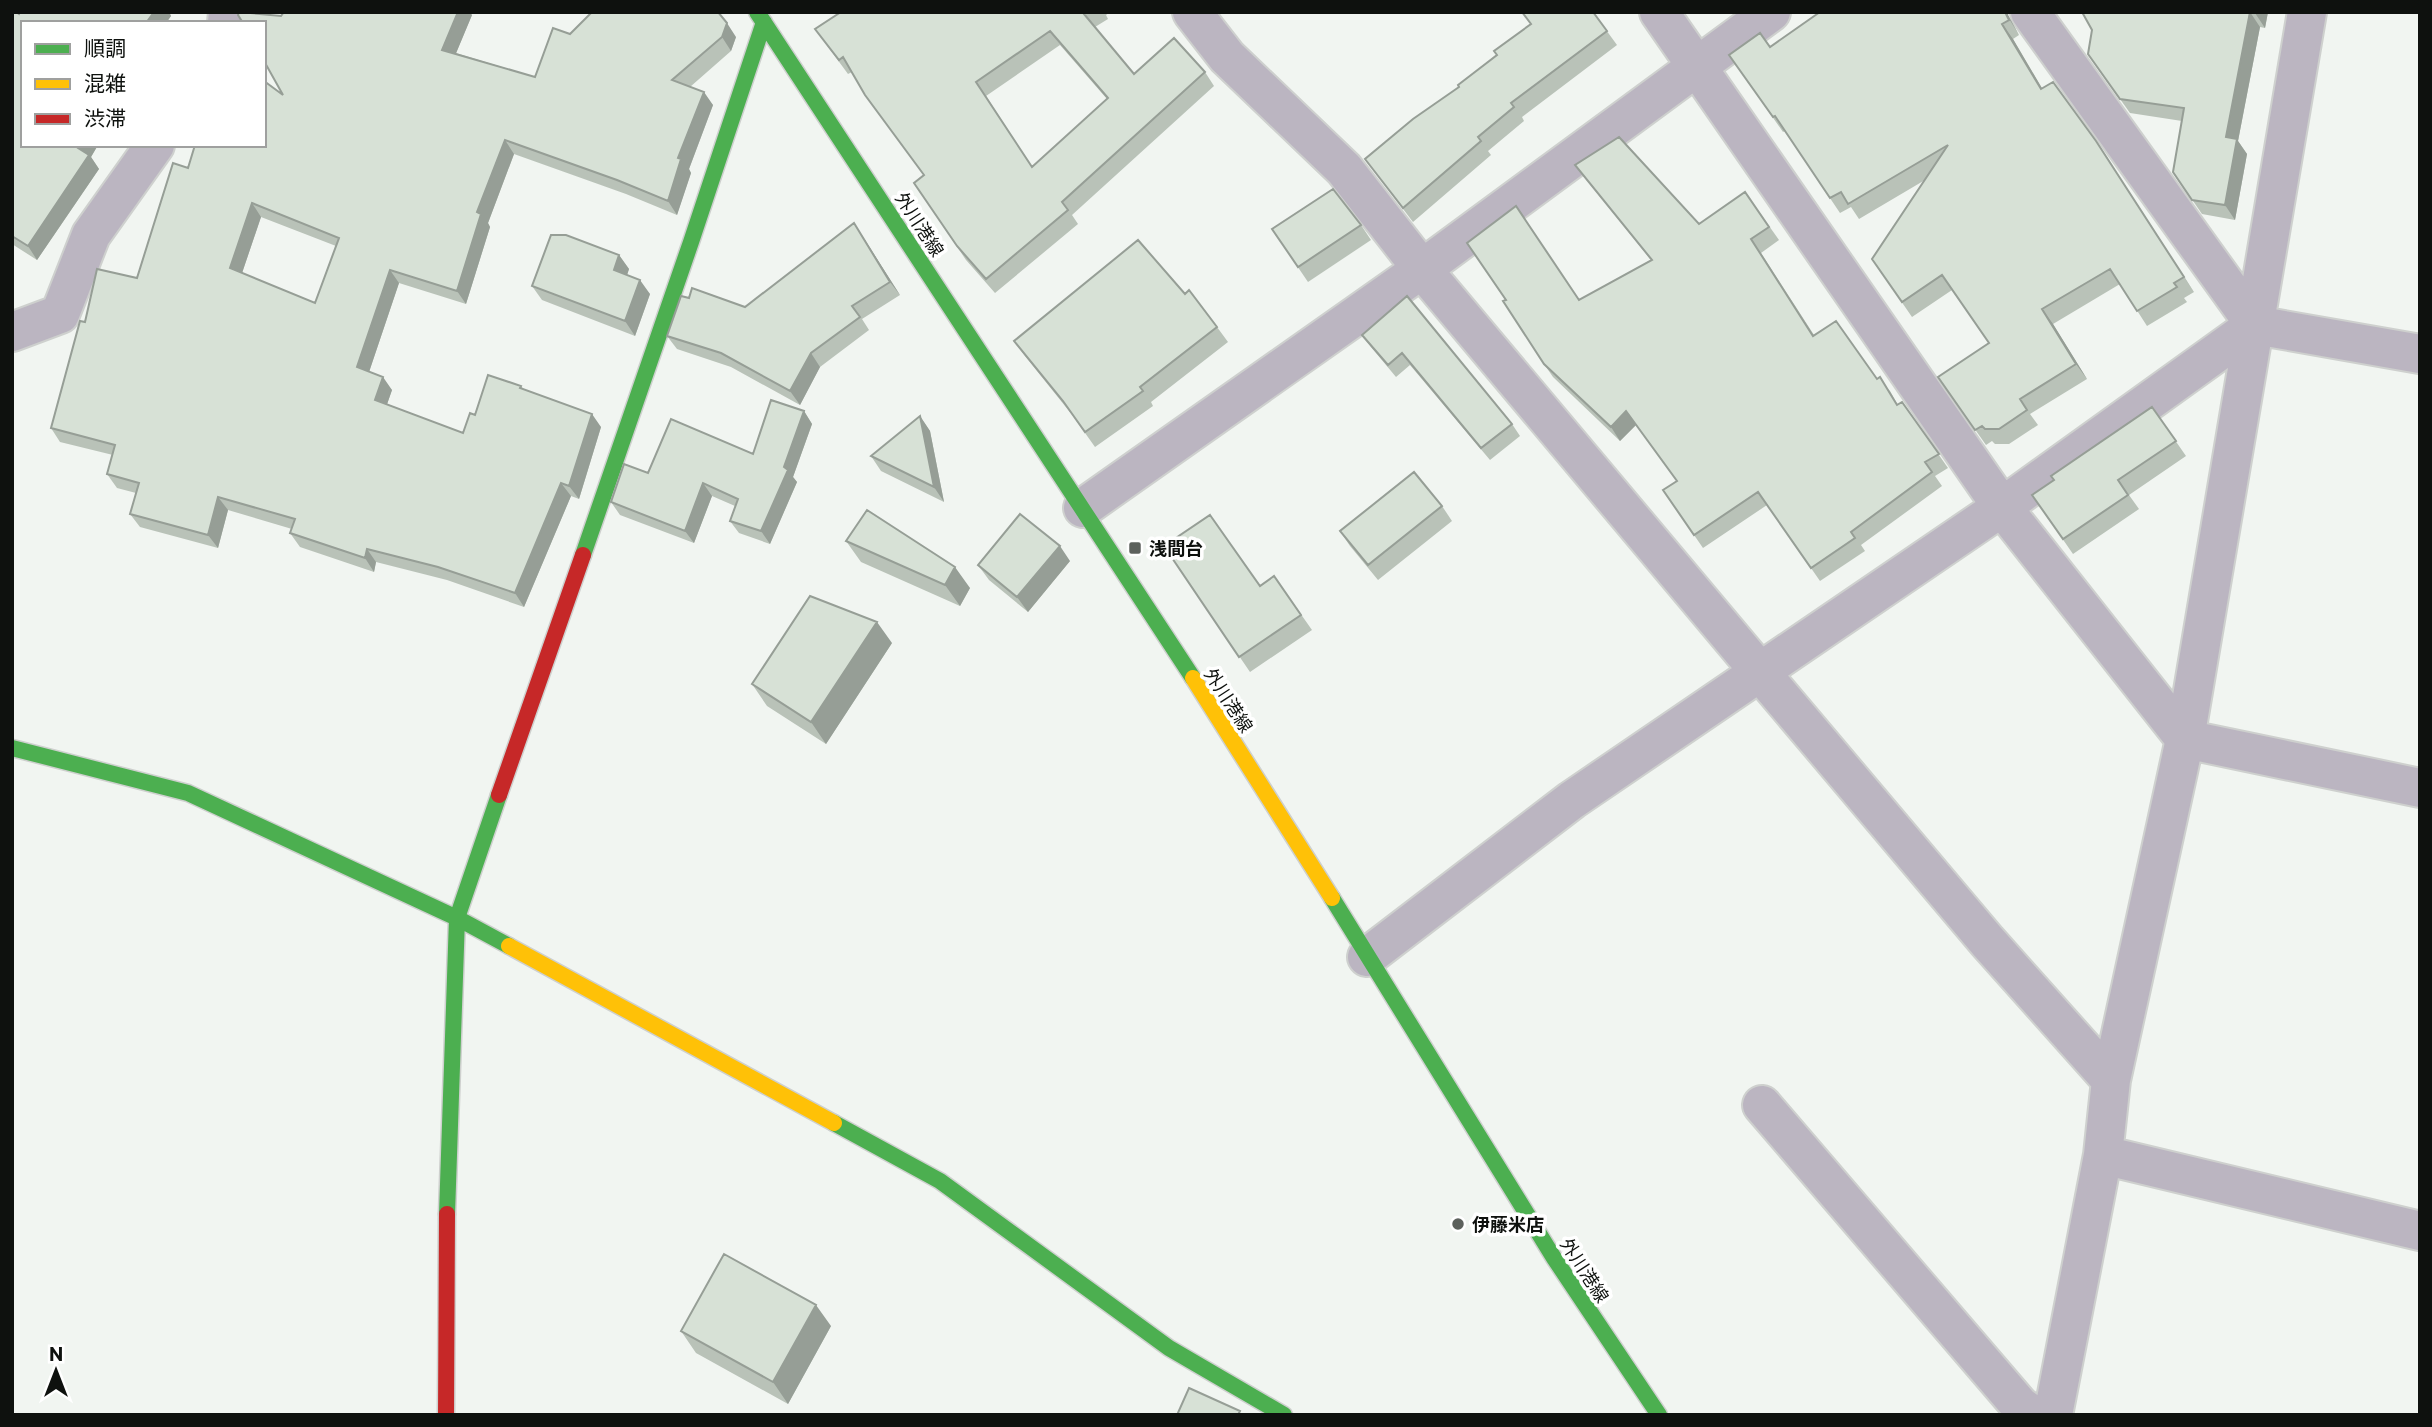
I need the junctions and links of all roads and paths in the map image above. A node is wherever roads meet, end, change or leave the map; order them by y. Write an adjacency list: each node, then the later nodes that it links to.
1 (1192, 12): 9 (street)
2 (1659, 12): 7 (street)
3 (1772, 12): 7 (street)
4 (2030, 12): 10 (street)
5 (2307, 12): 10 (street)
6 (761, 17): 14 (street, 外川港線); 19 (street)
7 (1698, 69): 9 (street); 13 (street)
8 (154, 147): 11 (street)
9 (1422, 269): 14 (street); 15 (street)
10 (2255, 324): 12 (street); 13 (street); 16 (street)
11 (12, 332)
12 (2420, 354)
13 (2002, 507): 15 (street); 16 (street)
14 (1083, 508): 20 (street, 外川港線)
15 (1760, 672): 20 (street); 21 (street)
16 (2185, 739): 18 (street); 21 (street)
17 (12, 748): 19 (street)
18 (2420, 788)
19 (457, 918): 25 (street); 26 (street)
20 (1367, 957): 27 (street, 外川港線)
21 (2110, 1080): 23 (street)
22 (1762, 1105): 28 (street)
23 (2103, 1154): 24 (street); 29 (street)
24 (2420, 1231)
25 (446, 1415)
26 (1284, 1415)
27 (1658, 1415)
28 (2033, 1415)
29 (2053, 1415)

